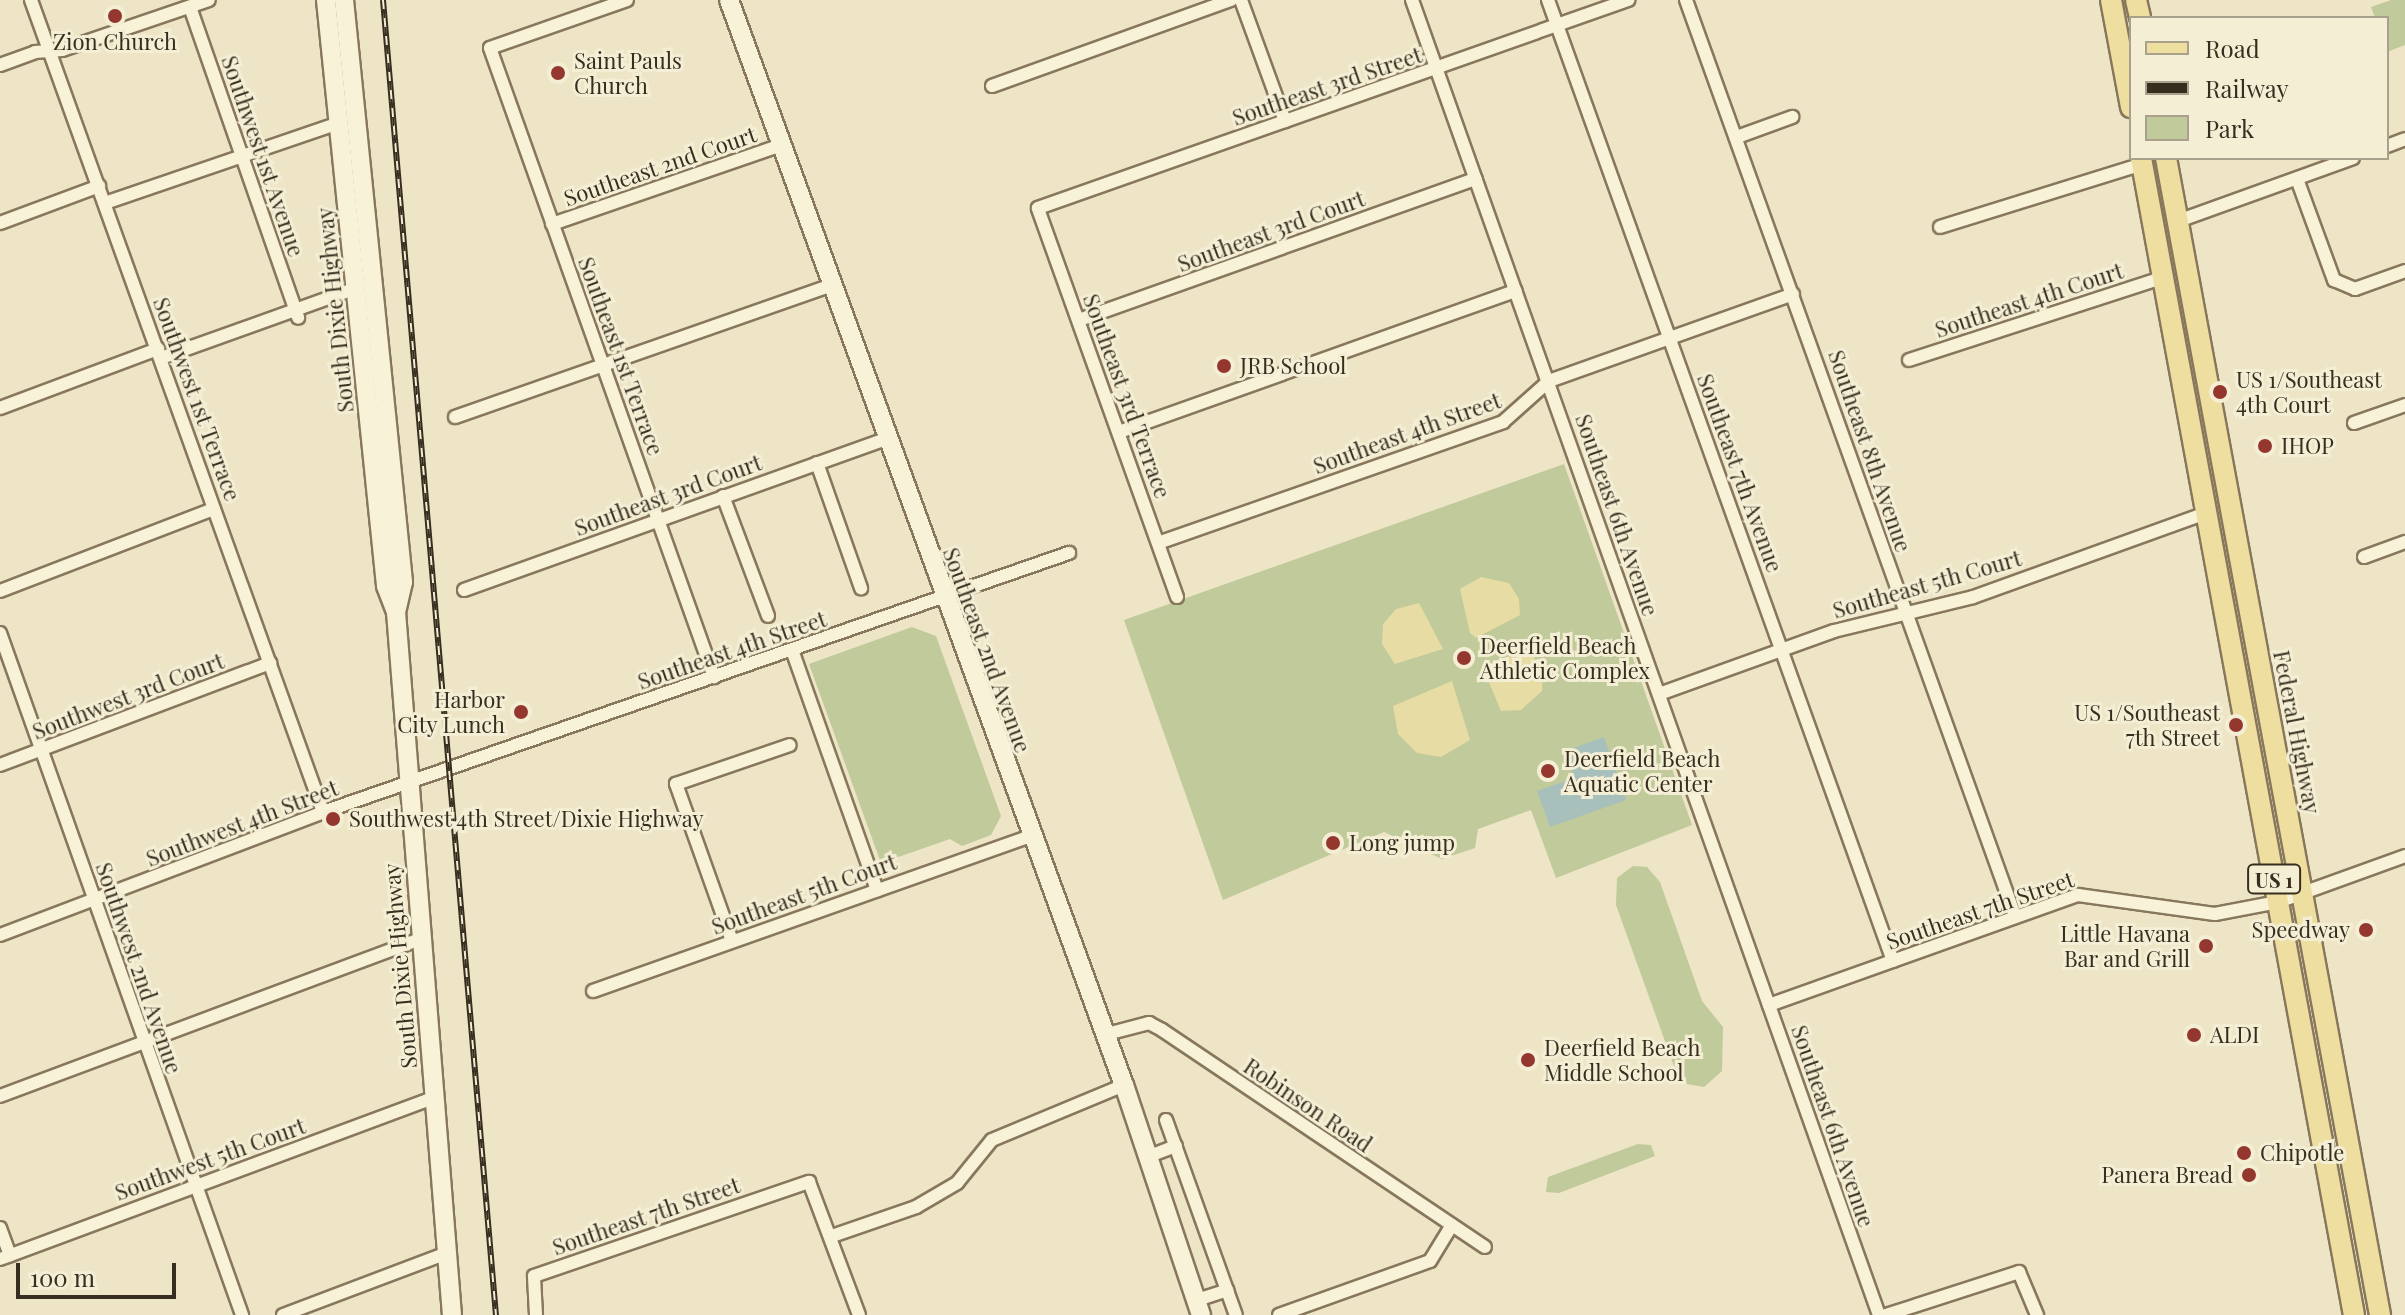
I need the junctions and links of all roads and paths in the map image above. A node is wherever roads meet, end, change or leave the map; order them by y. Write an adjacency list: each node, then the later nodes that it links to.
1 (31, 0): 16 (street, Southwest 1st Terrace)
2 (209, 0): 14 (street)
3 (326, 0): 23 (main road, South Dixie Highway)
4 (344, 0): 44 (main road, South Dixie Highway)
5 (627, 0): 37 (street, Southeast 1st Terrace)
6 (729, 0): 25 (main road, Southeast 2nd Avenue)
7 (1231, 0): 19 (street)
8 (1241, 0): 22 (street)
9 (1412, 0): 18 (street, Southeast 6th Avenue)
10 (1548, 0): 15 (street, Southeast 7th Avenue)
11 (1628, 0): 15 (street, Southeast 3rd Street)
12 (1686, 0): 24 (street, Southeast 8th Avenue)
13 (2111, 0): 20 (main road)
14 (190, 7): 16 (street); 26 (street, Southwest 1st Avenue)
15 (1558, 25): 18 (street, Southeast 3rd Street); 49 (street, Southeast 7th Avenue)
16 (50, 51): 17 (street); 32 (street, Southwest 1st Terrace)
17 (0, 65)
18 (1436, 68): 22 (street, Southeast 3rd Street); 30 (street, Southeast 6th Avenue)
19 (992, 86)
20 (2129, 96)
21 (1792, 117): 24 (street)
22 (1285, 121): 34 (street, Southeast 3rd Street)
23 (338, 123): 26 (street); 44 (main road, South Dixie Highway)
24 (1737, 137): 46 (street, Southeast 8th Avenue)
25 (781, 145): 37 (street, Southeast 2nd Court); 43 (main road, Southeast 2nd Avenue)
26 (241, 155): 33 (street); 47 (street, Southwest 1st Avenue)
27 (2166, 160): 35 (main road, Federal Highway / US 1)
28 (2348, 160): 31 (street)
29 (2142, 168): 35 (main road); 38 (street); 39 (main road, US 1)
30 (1476, 179): 45 (street, Southeast 6th Avenue); 48 (street, Southeast 3rd Court)
31 (2297, 179): 35 (street); 41 (street)
32 (99, 186): 33 (street, Southwest 1st Terrace); 36 (street)
33 (105, 203): 50 (street, Southwest 1st Terrace)
34 (1038, 208): 48 (street, Southeast 3rd Terrace)
35 (2178, 221): 40 (main road, Federal Highway / US 1)
36 (0, 223)
37 (552, 224): 52 (street, Southeast 1st Terrace)
38 (1940, 227)
39 (2154, 235): 40 (main road); 42 (main road, US 1)
40 (2186, 266): 62 (main road, Federal Highway / US 1)
41 (2405, 271)
42 (2162, 278): 51 (street, Southeast 4th Court); 60 (main road, US 1)
43 (831, 285): 52 (street); 59 (main road, Southeast 2nd Avenue)
44 (365, 286): 47 (street); 88 (main road, South Dixie Highway)
45 (1516, 291): 53 (street, Southeast 6th Avenue); 58 (street)
46 (1793, 294): 49 (street, Southeast 4th Street); 77 (street, Southeast 8th Avenue)
47 (297, 313): 50 (street)
48 (1079, 320): 58 (street, Southeast 3rd Terrace)
49 (1671, 337): 53 (street, Southeast 4th Street); 80 (street, Southeast 7th Avenue)
50 (159, 353): 55 (street); 64 (street, Southwest 1st Terrace)
51 (1909, 360)
52 (603, 366): 56 (street); 66 (street, Southeast 1st Terrace)
53 (1549, 381): 68 (street, Southeast 4th Street); 84 (street, Southeast 6th Avenue)
54 (2405, 405): 57 (street)
55 (0, 408)
56 (455, 417)
57 (2354, 423)
58 (1119, 432): 68 (street, Southeast 3rd Terrace)
59 (886, 439): 61 (street, Southeast 3rd Court); 75 (main road, Southeast 2nd Avenue)
60 (2193, 448): 62 (main road); 65 (main road, US 1)
61 (817, 463): 63 (street, Southeast 3rd Court); 72 (street)
62 (2226, 484): 70 (main road, Federal Highway / US 1)
63 (723, 496): 66 (street, Southeast 3rd Court); 78 (street)
64 (214, 509): 74 (street); 82 (street, Southwest 1st Terrace)
65 (2206, 513): 70 (main road); 77 (street, Southeast 5th Court); 95 (main road, US 1)
66 (658, 519): 73 (street, Southeast 3rd Court); 83 (street, Southeast 1st Terrace)
67 (2405, 542): 71 (street)
68 (1158, 543): 76 (street, Southeast 3rd Terrace)
69 (1069, 553): 75 (street, Southeast 4th Street)
70 (2240, 555): 93 (main road, Federal Highway / US 1)
71 (2364, 557)
72 (861, 588)
73 (464, 590)
74 (0, 591)
75 (943, 597): 81 (street, Southeast 4th Street); 90 (main road, Southeast 2nd Avenue)
76 (1177, 597)
77 (1905, 610): 80 (street, Southeast 5th Court); 96 (street, Southeast 8th Avenue)
78 (768, 616)
79 (0, 633): 86 (street, Southwest 2nd Avenue)
80 (1781, 649): 84 (street, Southeast 5th Court); 100 (street, Southeast 7th Avenue)
81 (792, 650): 83 (street, Southeast 4th Street); 92 (street)
82 (270, 663): 86 (street, Southwest 3rd Court); 89 (street, Southwest 1st Terrace)
83 (714, 677): 88 (street, Southeast 4th Street)
84 (1659, 694): 102 (street, Southeast 6th Avenue)
85 (790, 745): 99 (street)
86 (41, 750): 87 (street, Southwest 3rd Court); 94 (street, Southwest 2nd Avenue)
87 (0, 765)
88 (409, 785): 89 (street, Southwest 4th Street); 98 (main road, South Dixie Highway)
89 (323, 812): 94 (street, Southwest 4th Street)
90 (1030, 836): 92 (street, Southeast 5th Court); 103 (main road, Southeast 2nd Avenue)
91 (2405, 856): 93 (street, Southeast 7th Street)
92 (877, 890): 99 (street, Southeast 5th Court)
93 (2303, 894): 95 (street, Southeast 7th Street); 112 (main road, Federal Highway / US 1)
94 (94, 901): 97 (street, Southwest 4th Street); 104 (street, Southwest 2nd Avenue)
95 (2278, 902): 96 (street, Southeast 7th Street); 105 (main road, US 1)
96 (2015, 916): 100 (street, Southeast 7th Street)
97 (0, 935)
98 (421, 939): 104 (street); 108 (main road, South Dixie Highway)
99 (732, 941): 101 (street, Southeast 5th Court)
100 (1893, 961): 102 (street, Southeast 7th Street)
101 (593, 991)
102 (1769, 1005): 131 (street, Southeast 6th Avenue)
103 (1103, 1035): 106 (main road, Southeast 2nd Avenue); 116 (street, Robinson Road)
104 (144, 1043): 107 (street); 114 (street, Southwest 2nd Avenue)
105 (2308, 1066): 112 (main road); 113 (main road, US 1)
106 (1124, 1085): 111 (main road, Southeast 2nd Avenue); 118 (street)
107 (0, 1096)
108 (434, 1098): 114 (street, Southwest 5th Court); 120 (main road, South Dixie Highway)
109 (1166, 1120): 110 (street)
110 (1176, 1146): 111 (street); 122 (street)
111 (1147, 1157): 123 (main road, Southeast 2nd Avenue)
112 (2354, 1175): 115 (main road, Federal Highway / US 1)
113 (2329, 1178): 115 (main road); 134 (main road, US 1)
114 (195, 1186): 121 (street, Southwest 5th Court); 124 (street, Southwest 2nd Avenue)
115 (2363, 1219): 135 (main road, Federal Highway / US 1)
116 (1452, 1225): 119 (street, Robinson Road); 130 (street)
117 (0, 1228): 121 (street)
118 (832, 1236): 127 (street, Southeast 7th Street); 128 (street)
119 (1485, 1247)
120 (447, 1253): 125 (street); 126 (main road, South Dixie Highway)
121 (5, 1257)
122 (1227, 1290): 123 (street); 129 (street)
123 (1199, 1308)
124 (242, 1315)
125 (283, 1315)
126 (452, 1315)
127 (536, 1315)
128 (859, 1315)
129 (1236, 1315)
130 (1279, 1315)
131 (1879, 1315)
132 (1886, 1315): 133 (street)
133 (2037, 1315)
134 (2354, 1315)
135 (2380, 1315)

